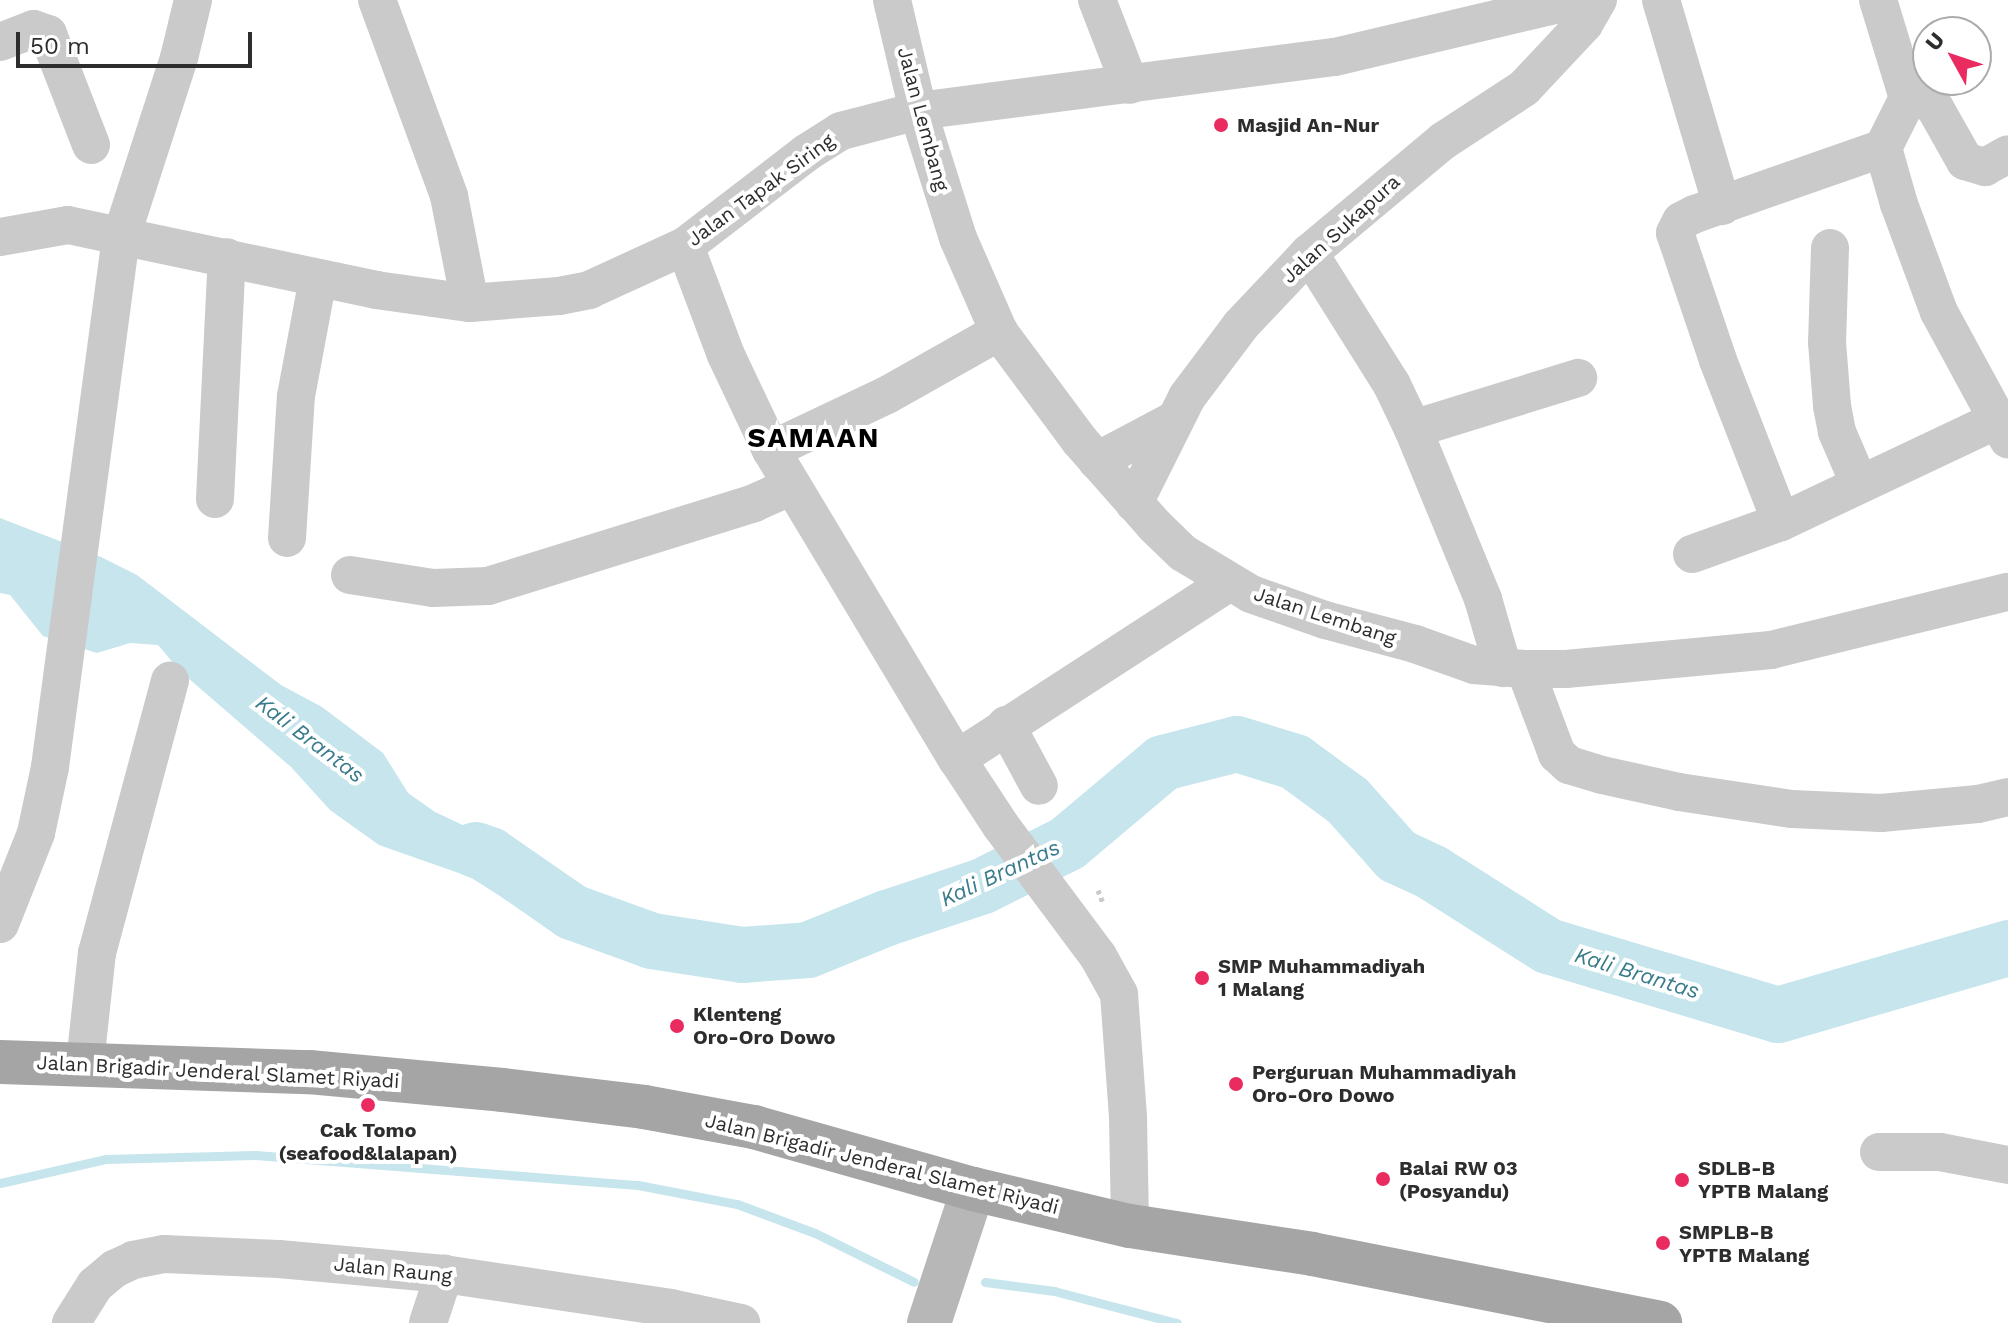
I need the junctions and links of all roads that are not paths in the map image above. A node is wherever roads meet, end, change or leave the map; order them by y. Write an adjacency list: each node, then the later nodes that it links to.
1 (193, 0): 49 (street)
2 (377, 0): 23 (street)
3 (892, 0): 12 (street, Jalan Lembang)
4 (1097, 0): 11 (street)
5 (1576, 0): 11 (street, Jalan Tapak Siring)
6 (1598, 0): 20 (street, Jalan Sukapura)
7 (1661, 0): 16 (street)
8 (1878, 0): 10 (street)
9 (0, 42): 13 (street)
10 (1904, 79): 14 (street); 15 (street)
11 (1130, 85): 12 (street, Jalan Tapak Siring)
12 (918, 111): 18 (street, Jalan Tapak Siring); 24 (street, Jalan Lembang)
13 (91, 145)
14 (1883, 148): 16 (street); 28 (street)
15 (2008, 154)
16 (1722, 206): 35 (street)
17 (0, 237): 21 (street, Jalan Tapak Siring)
18 (685, 246): 23 (street, Jalan Tapak Siring); 29 (street)
19 (1830, 248): 31 (street)
20 (1309, 253): 26 (street, Jalan Sukapura); 27 (street)
21 (227, 257): 22 (street, Jalan Tapak Siring); 33 (street)
22 (318, 279): 23 (street, Jalan Tapak Siring); 36 (street)
23 (470, 303)
24 (999, 332): 29 (street); 30 (street, Jalan Lembang)
25 (1578, 378): 27 (street)
26 (1176, 419): 30 (street); 34 (street, Jalan Sukapura)
27 (1413, 429): 41 (street)
28 (2003, 429): 31 (street)
29 (771, 450): 32 (street)
30 (1097, 461): 34 (street, Jalan Lembang)
31 (1859, 483): 35 (street)
32 (792, 486): 38 (street); 46 (street)
33 (215, 499)
34 (1134, 503): 39 (street, Jalan Lembang)
35 (1781, 522): 37 (street)
36 (287, 538)
37 (1692, 554)
38 (350, 575)
39 (1230, 582): 41 (street, Jalan Lembang); 44 (street)
40 (2008, 592): 42 (street, Jalan Lembang)
41 (1514, 668): 42 (street, Jalan Lembang); 45 (street)
42 (1566, 669): 45 (street)
43 (170, 681): 51 (street)
44 (1006, 725): 46 (street); 47 (street)
45 (1553, 738): 48 (street)
46 (957, 759): 55 (street)
47 (1039, 786)
48 (2008, 797)
49 (0, 924)
50 (0, 1062): 51 (main road, Jalan Brigadir Jenderal Slamet Riyadi)
51 (85, 1063): 54 (main road, Jalan Brigadir Jenderal Slamet Riyadi)
52 (1879, 1152): 53 (street)
53 (2008, 1165)
54 (973, 1189): 55 (main road, Jalan Brigadir Jenderal Slamet Riyadi); 60 (main road)
55 (1130, 1226): 61 (main road, Jalan Brigadir Jenderal Slamet Riyadi)
56 (444, 1274): 57 (street, Jalan Raung); 58 (street); 59 (street, Jalan Raung)
57 (71, 1323)
58 (428, 1323)
59 (741, 1323)
60 (929, 1323)
61 (1660, 1323)

